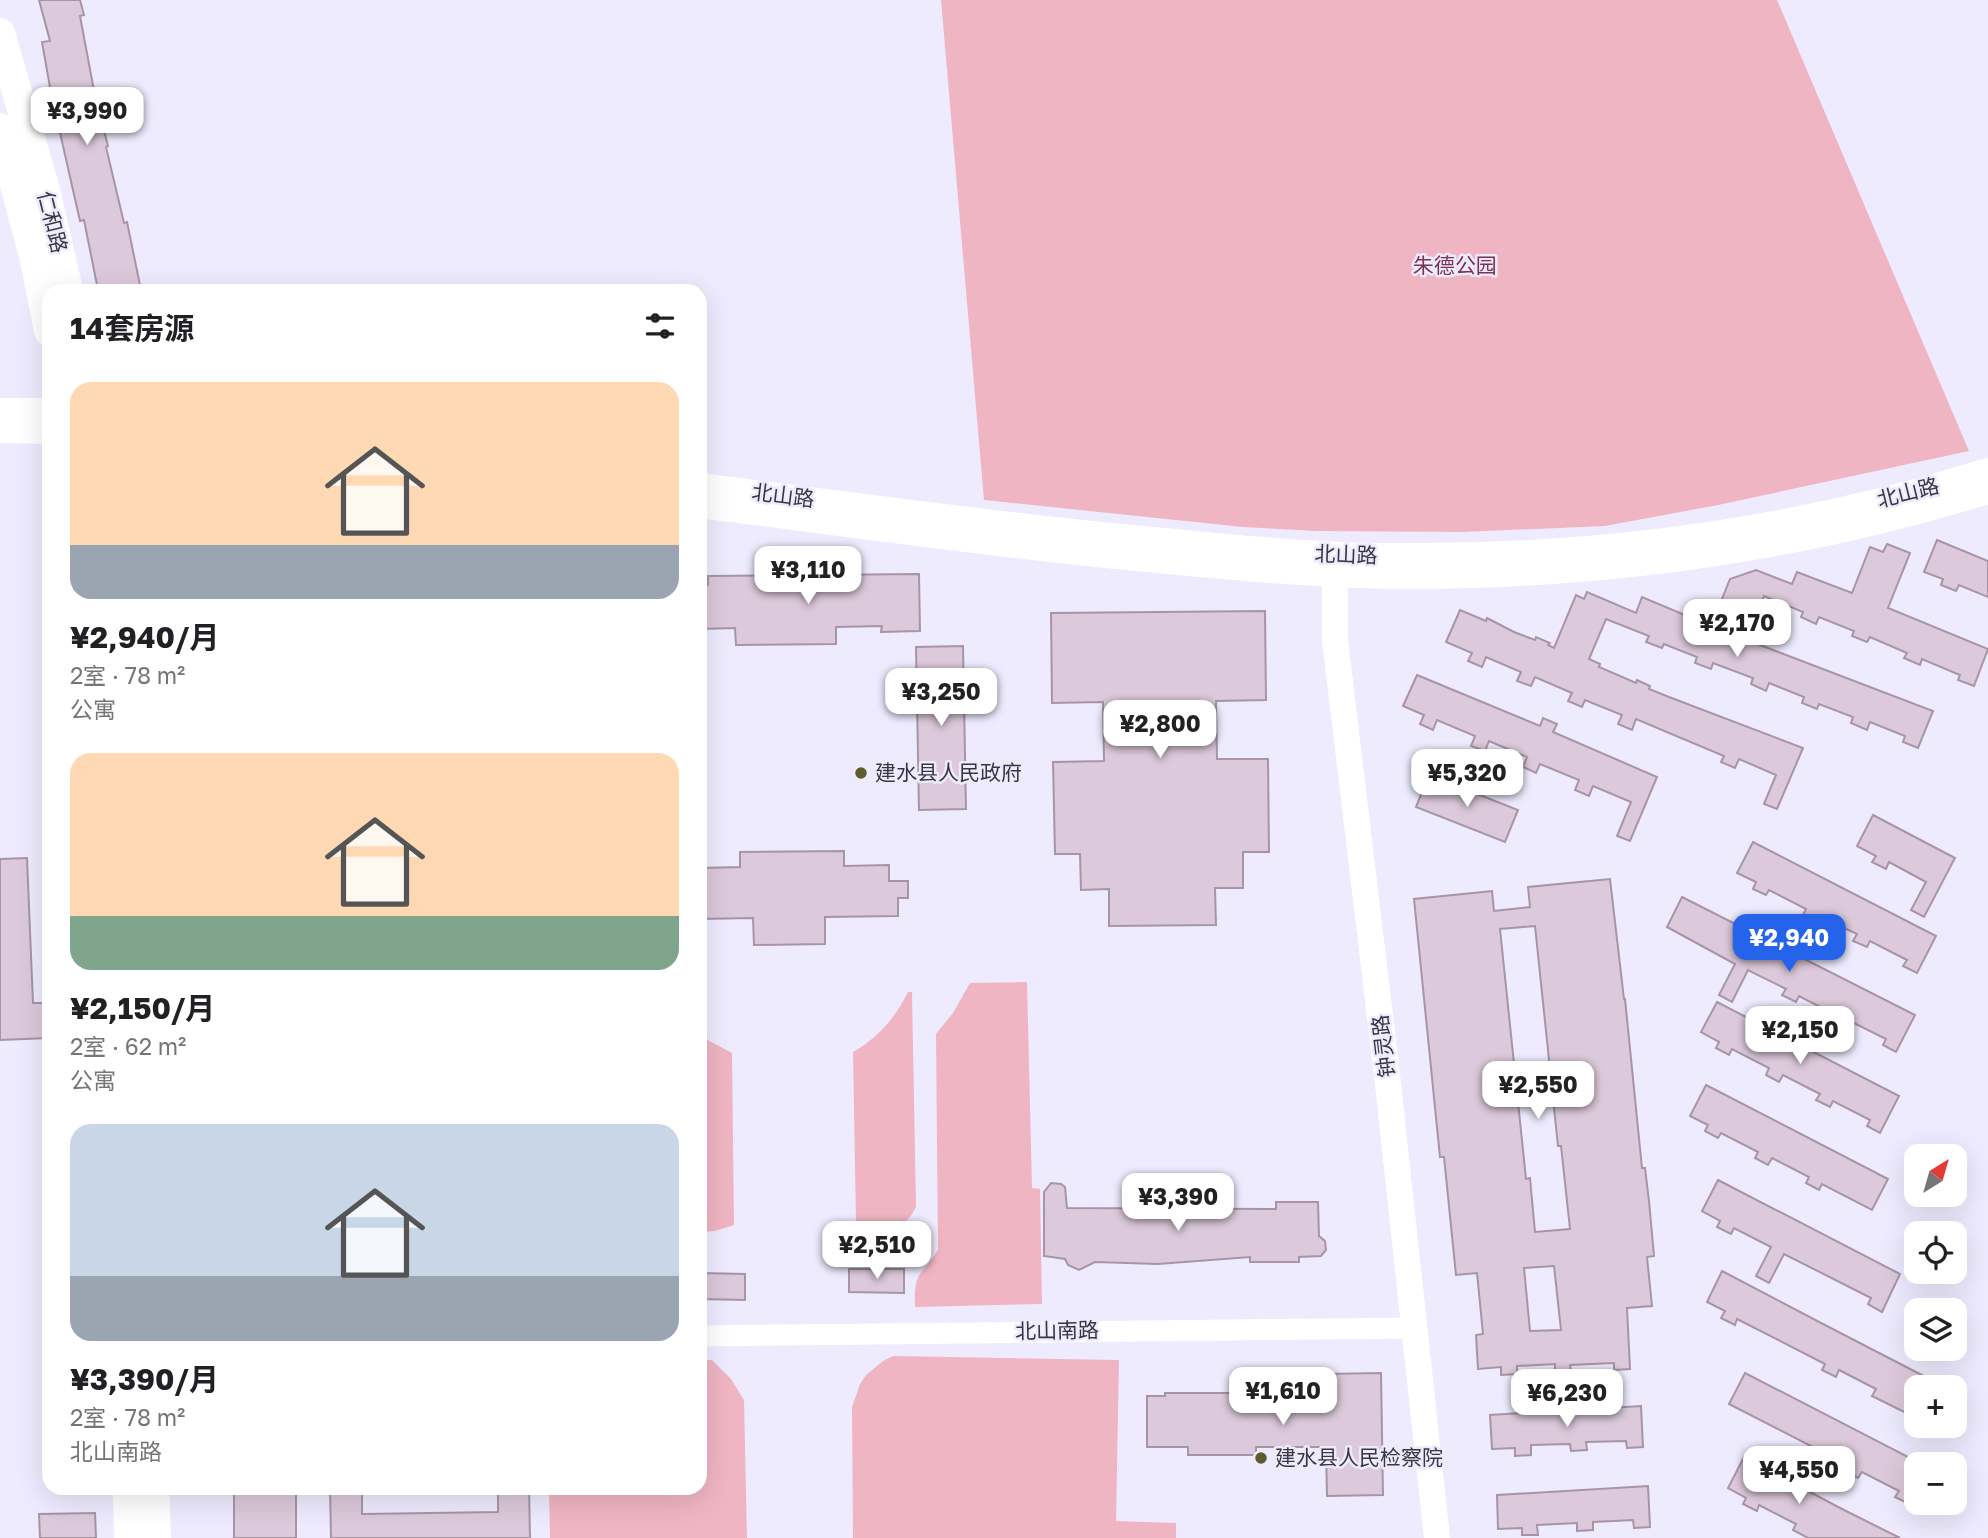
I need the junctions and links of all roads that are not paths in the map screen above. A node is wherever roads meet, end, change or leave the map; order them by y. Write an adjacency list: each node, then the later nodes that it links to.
1 (0, 33): 3 (main road, 仁和路)
2 (0, 128): 4 (main road, 仁和路)
3 (67, 284)
4 (42, 297)
5 (0, 411): 6 (street)
6 (42, 411)
7 (0, 430): 8 (street)
8 (42, 430)
9 (1988, 471): 13 (street, 北山路)
10 (707, 487): 13 (street, 北山路)
11 (1988, 491): 13 (street, 北山路)
12 (707, 506): 13 (street, 北山路)
13 (1335, 564): 14 (street, 钟灵路)
14 (1415, 1328): 15 (street, 北山南路); 20 (street, 钟灵路)
15 (707, 1336)
16 (128, 1495): 18 (main road)
17 (155, 1495): 19 (main road)
18 (129, 1538)
19 (156, 1538)
20 (1437, 1538)

